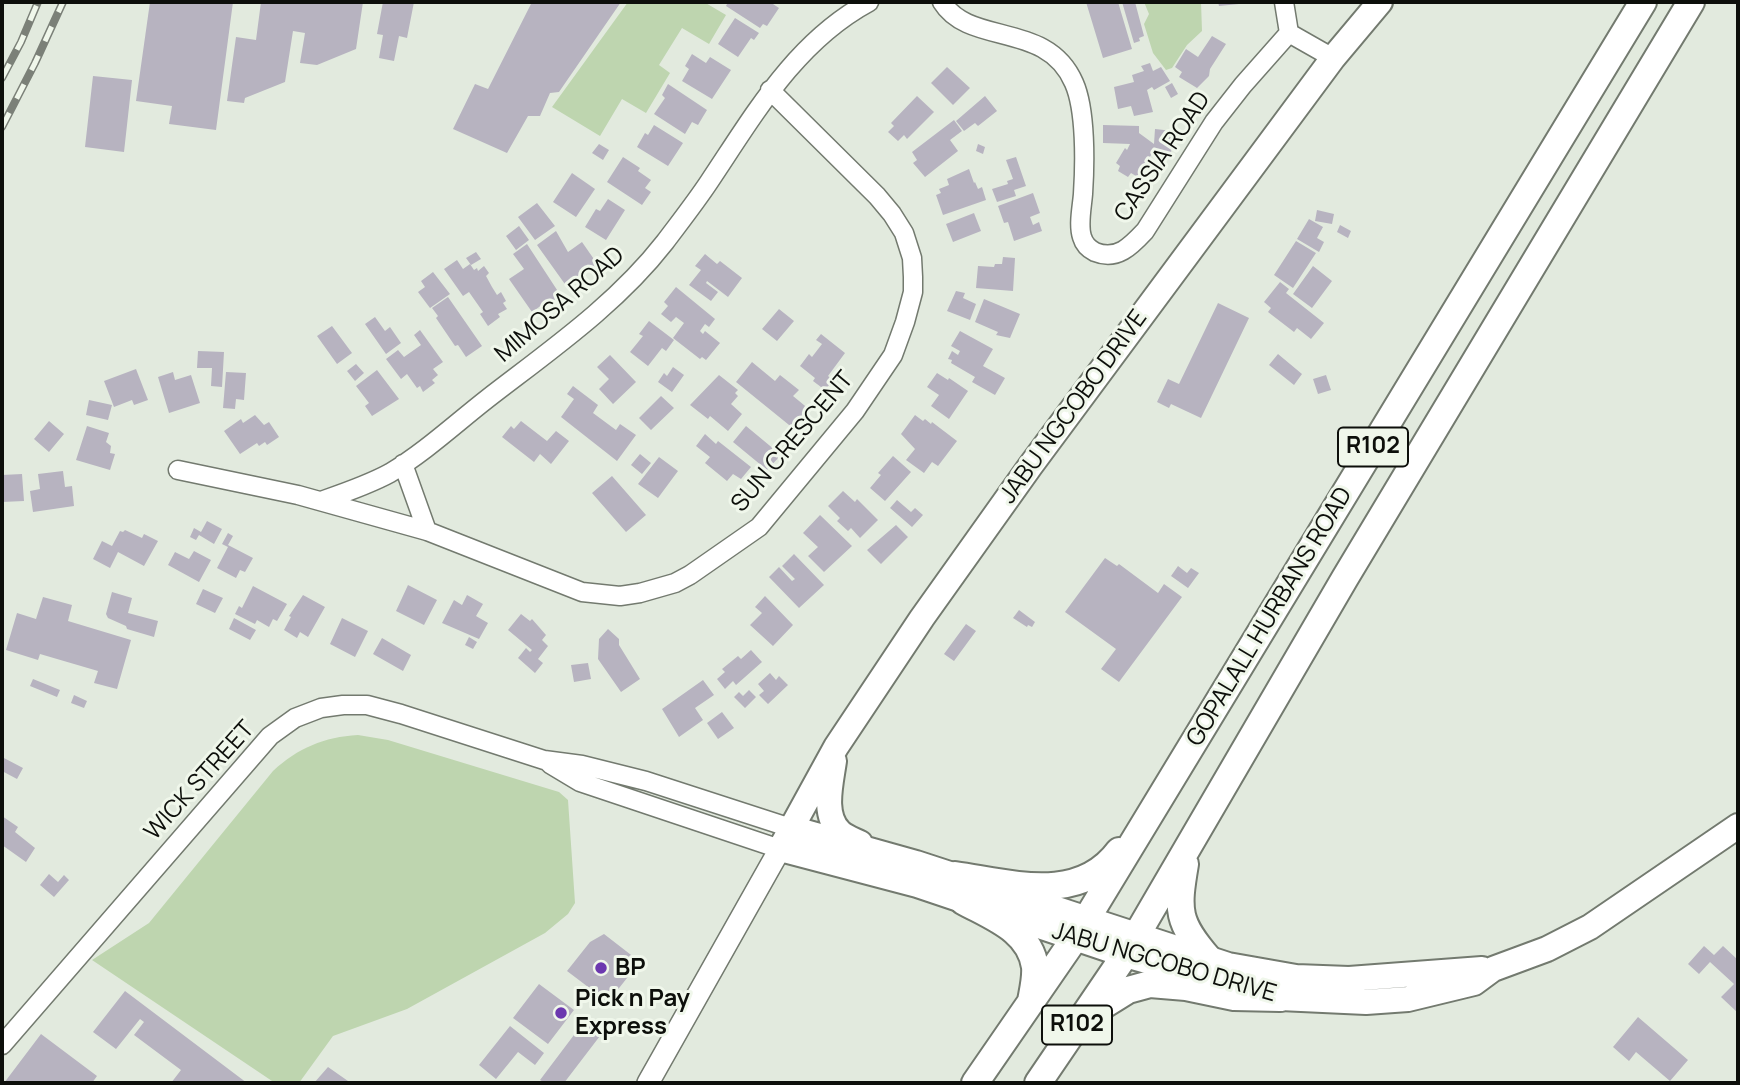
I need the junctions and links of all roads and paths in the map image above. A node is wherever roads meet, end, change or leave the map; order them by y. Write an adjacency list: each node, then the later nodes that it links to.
1 (869, 2): 9 (street, MIMOSA ROAD)
2 (942, 2): 7 (street, CASSIA ROAD)
3 (1284, 2): 7 (street)
4 (1380, 2): 8 (main road, JABU NGCOBO DRIVE)
5 (1643, 2): 15 (main road, GOPALALL HURBANS ROAD / R102)
6 (1691, 2): 18 (main road, GOPALALL HURBANS ROAD / R102)
7 (1289, 33): 8 (street)
8 (1333, 58): 14 (main road, JABU NGCOBO DRIVE)
9 (771, 90): 10 (street, MIMOSA ROAD); 13 (street, SUN CRESCENT)
10 (403, 464): 12 (street, MIMOSA ROAD); 13 (street)
11 (178, 470): 12 (street, SUN CRESCENT)
12 (321, 501): 13 (street, SUN CRESCENT)
13 (426, 531)
14 (836, 747): 17 (main road, JABU NGCOBO DRIVE); 19 (main road)
15 (1173, 775): 20 (main road); 22 (main road, GOPALALL HURBANS ROAD / R102)
16 (1738, 826): 25 (main road, JABU NGCOBO DRIVE)
17 (785, 839): 19 (main road, JABU NGCOBO DRIVE); 21 (main road, JABU NGCOBO DRIVE); 29 (street, WICK STREET); 30 (street)
18 (1186, 852): 23 (main road, GOPALALL HURBANS ROAD / R102); 24 (main road)
19 (877, 853): 20 (main road, JABU NGCOBO DRIVE)
20 (955, 875): 22 (main road, JABU NGCOBO DRIVE)
21 (963, 901): 22 (main road, JABU NGCOBO DRIVE); 27 (main road)
22 (1081, 928): 23 (main road, JABU NGCOBO DRIVE); 27 (main road, GOPALALL HURBANS ROAD / R102)
23 (1130, 944): 24 (main road, JABU NGCOBO DRIVE); 26 (main road, JABU NGCOBO DRIVE); 28 (main road, GOPALALL HURBANS ROAD / R102)
24 (1209, 959): 25 (main road, JABU NGCOBO DRIVE)
25 (1493, 969): 26 (main road, JABU NGCOBO DRIVE)
26 (1280, 998): 28 (main road)
27 (1031, 1003): 31 (main road, GOPALALL HURBANS ROAD / R102)
28 (1080, 1021): 32 (main road, GOPALALL HURBANS ROAD / R102)
29 (2, 1045)
30 (648, 1083)
31 (975, 1083)
32 (1038, 1083)

